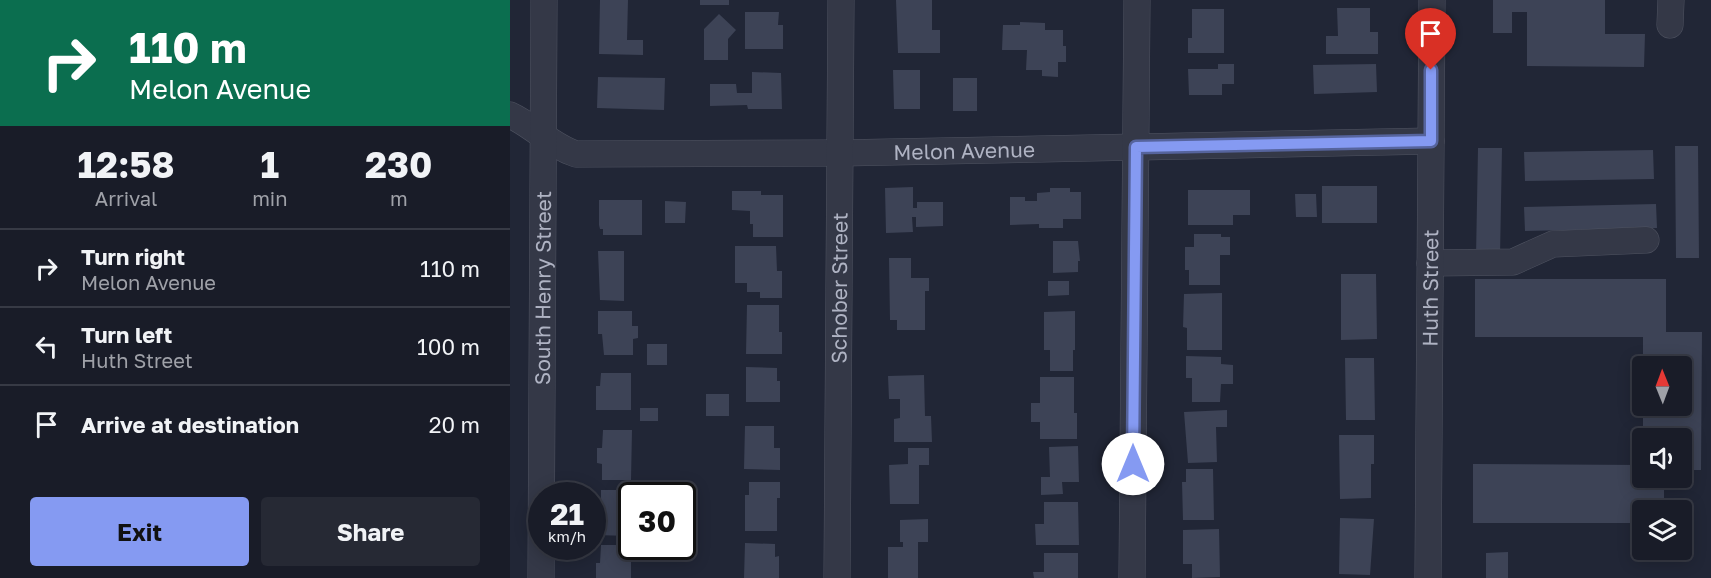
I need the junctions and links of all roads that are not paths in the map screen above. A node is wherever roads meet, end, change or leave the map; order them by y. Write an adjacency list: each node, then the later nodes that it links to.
1 (544, 0): 6 (street, South Henry Street)
2 (841, 0): 9 (street, Schober Street)
3 (1137, 0): 8 (street)
4 (1432, 0): 7 (street, Huth Street)
5 (510, 115): 6 (street, Melon Avenue)
6 (543, 135): 9 (street, Melon Avenue); 12 (street, South Henry Street)
7 (1431, 141): 8 (street, Melon Avenue); 11 (street, Huth Street)
8 (1136, 147): 9 (street, Melon Avenue); 14 (street)
9 (840, 153): 13 (street, Schober Street)
10 (1646, 240): 11 (street)
11 (1430, 263): 15 (street, Huth Street)
12 (540, 578)
13 (837, 578)
14 (1132, 578)
15 (1428, 578)

